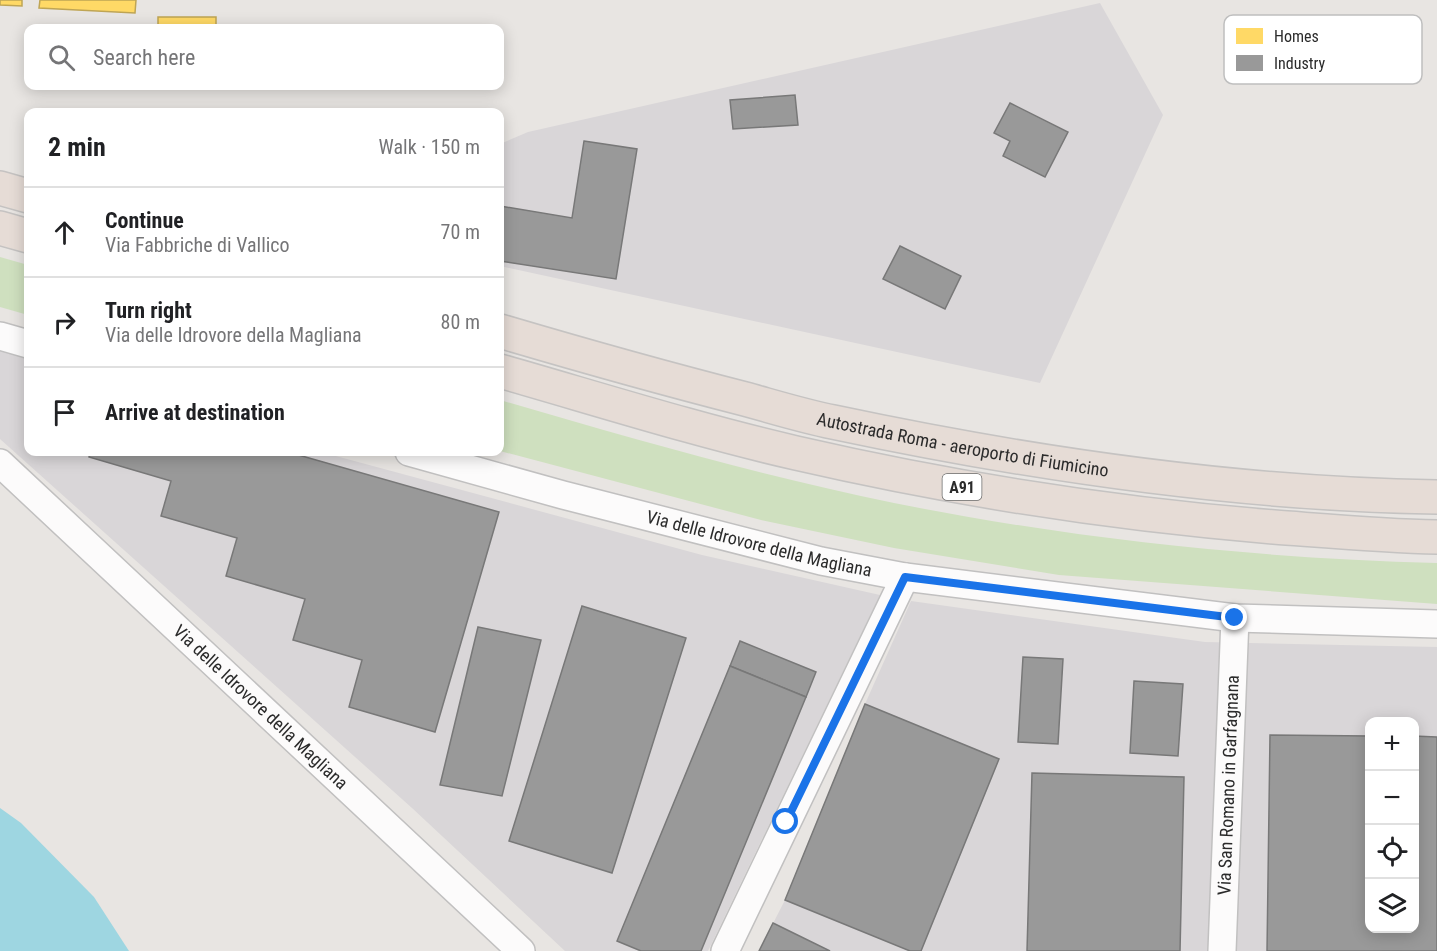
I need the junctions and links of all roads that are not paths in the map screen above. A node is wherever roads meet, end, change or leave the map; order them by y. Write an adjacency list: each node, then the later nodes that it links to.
1 (0, 188): 2 (highway)
2 (24, 195)
3 (0, 228): 4 (highway)
4 (24, 235)
5 (504, 333): 11 (highway, Autostrada Roma - aeroporto di Fiumicino / A91)
6 (0, 336): 7 (street)
7 (24, 343)
8 (504, 372): 12 (highway, A91)
9 (423, 456): 13 (street, Via delle Idrovore della Magliana)
10 (0, 463): 16 (street, Via delle Idrovore della Magliana)
11 (1437, 497)
12 (1437, 537)
13 (905, 577): 14 (street, Via delle Idrovore della Magliana); 17 (street)
14 (1235, 618): 15 (street, Via delle Idrovore della Magliana); 18 (street, Via San Romano in Garfagnana)
15 (1437, 624)
16 (521, 951)
17 (725, 951)
18 (1222, 951)

